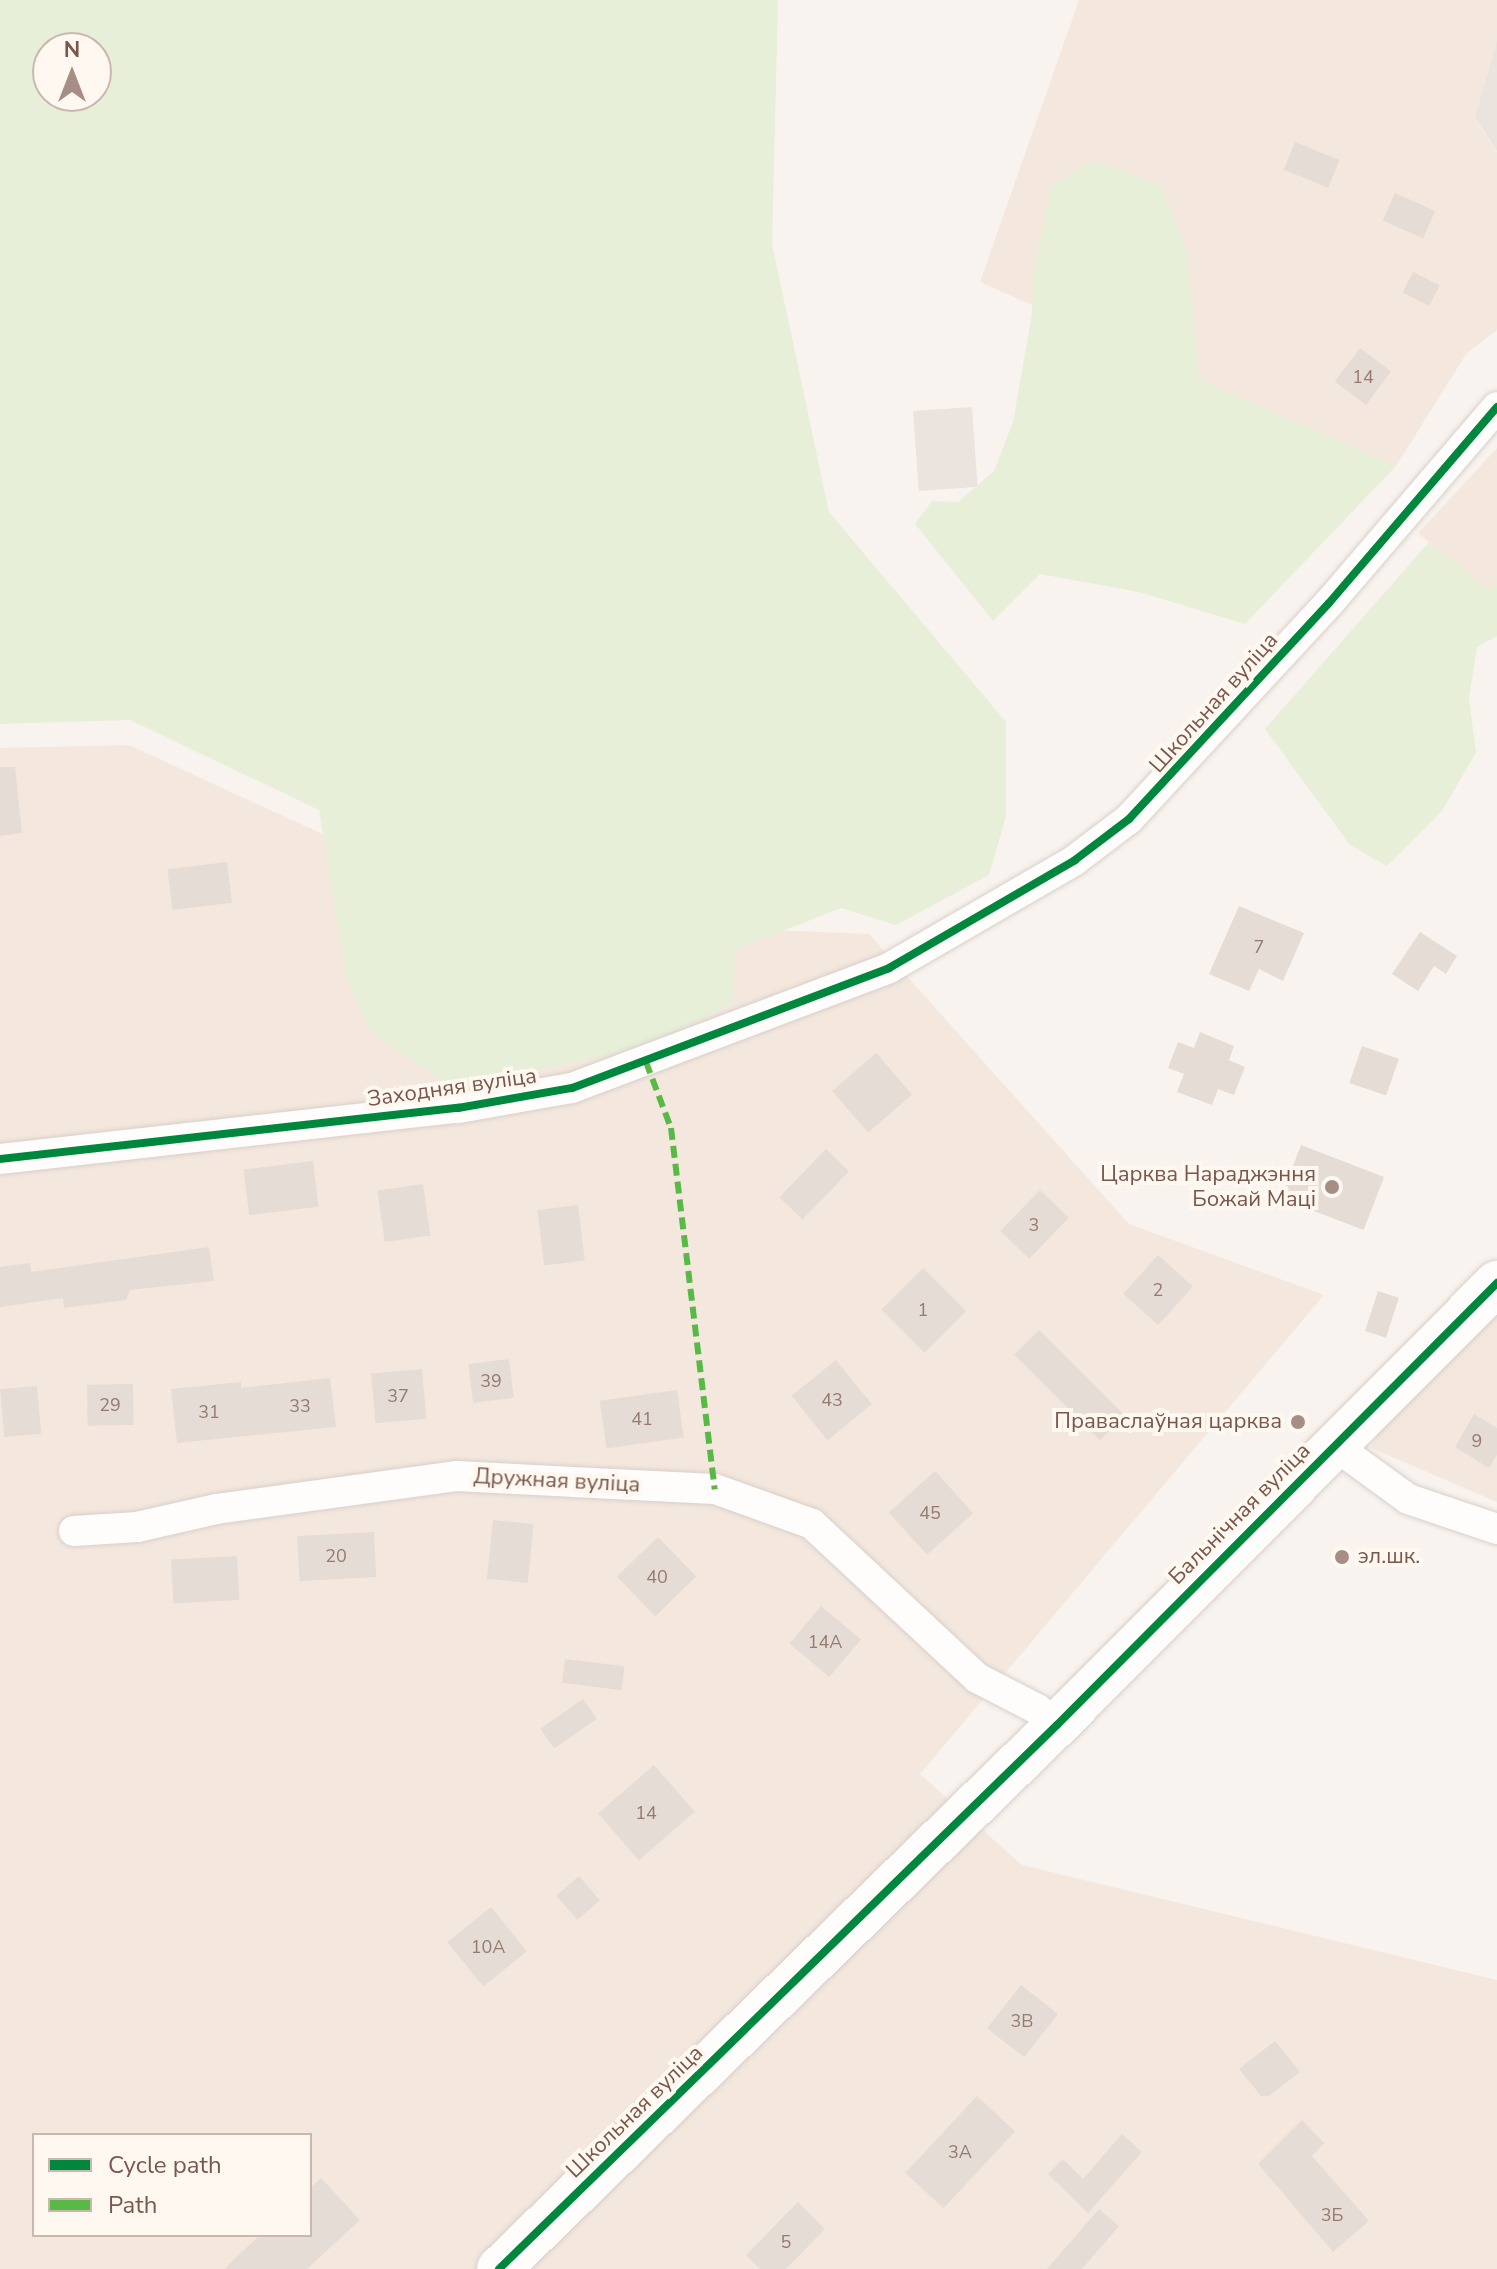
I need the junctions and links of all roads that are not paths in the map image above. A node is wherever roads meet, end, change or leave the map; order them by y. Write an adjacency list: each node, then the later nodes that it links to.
1 (1497, 407): 2 (street, Школьная вуліца)
2 (896, 964): 3 (street, Заходняя вуліца)
3 (0, 1159)
4 (1497, 1283): 5 (street, Бальнічная вуліца)
5 (1334, 1445): 6 (street, Бальнічная вуліца); 8 (street, Бальнічная вуліца)
6 (1497, 1529)
7 (74, 1531): 8 (street, Дружная вуліца)
8 (1057, 1725): 9 (street, Бальнічная вуліца)
9 (1009, 1771): 10 (street, Школьная вуліца)
10 (499, 2269)

